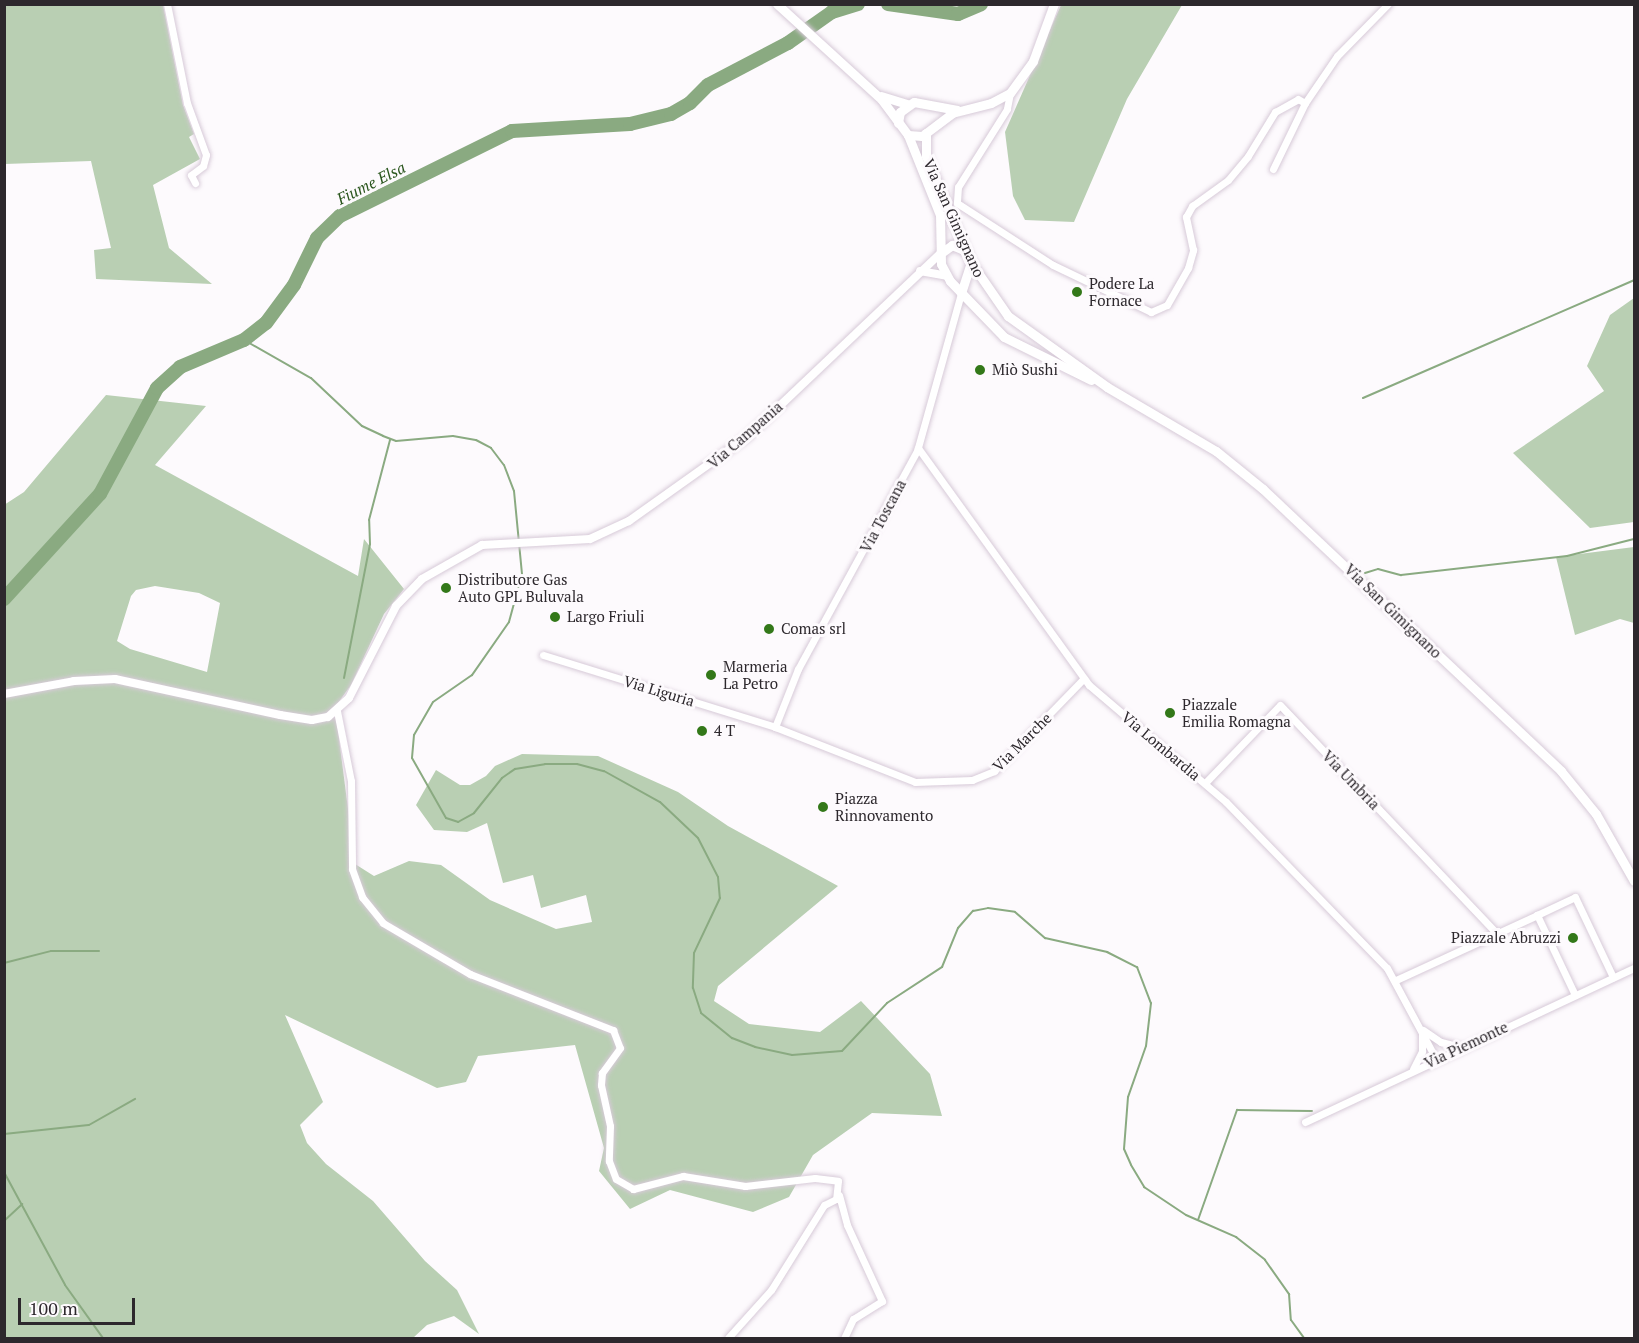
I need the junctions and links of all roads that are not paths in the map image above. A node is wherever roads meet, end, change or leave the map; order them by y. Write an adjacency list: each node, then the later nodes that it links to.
1 (166, 4): 15 (street)
2 (777, 4): 5 (main road)
3 (1054, 4): 6 (main road)
4 (1388, 4): 7 (street)
5 (873, 92): 8 (main road); 11 (main road, Via San Gimignano)
6 (1010, 93): 7 (street); 10 (main road)
7 (1305, 103): 14 (street)
8 (908, 104): 9 (main road); 11 (main road)
9 (928, 108): 10 (main road); 12 (main road, Via San Gimignano)
10 (959, 110): 12 (main road)
11 (898, 123): 13 (main road, Via San Gimignano)
12 (929, 130): 13 (main road); 16 (main road, Via San Gimignano)
13 (908, 135): 17 (main road, Via San Gimignano)
14 (1273, 169)
15 (195, 183)
16 (966, 251): 17 (main road); 18 (main road, Via San Gimignano)
17 (941, 253): 19 (street, Via Campania); 20 (main road, Via San Gimignano)
18 (971, 263): 21 (main road); 22 (main road, Via San Gimignano)
19 (920, 271): 20 (street); 27 (street, Via Campania)
20 (946, 276): 21 (main road, Via San Gimignano)
21 (961, 293): 22 (main road, Via San Gimignano); 23 (street, Via Toscana)
22 (1107, 387): 30 (main road, Via San Gimignano)
23 (918, 448): 25 (street, Via Lombardia); 28 (street, Via Toscana)
24 (543, 655): 28 (street, Via Liguria)
25 (1084, 678): 28 (street, Via Marche); 29 (street, Via Lombardia)
26 (4, 694): 27 (street)
27 (337, 711): 42 (street)
28 (775, 727)
29 (1205, 783): 32 (street, Via Umbria); 35 (street, Via Lombardia)
30 (1635, 881)
31 (1537, 915): 32 (street); 34 (street); 36 (street)
32 (1497, 934): 35 (street)
33 (1632, 968): 34 (street, Via Piemonte)
34 (1613, 977): 36 (street, Via Piemonte)
35 (1396, 980): 37 (street, Via Lombardia)
36 (1575, 995): 38 (street, Via Piemonte)
37 (1421, 1028): 38 (street); 39 (street, Via Lombardia); 40 (street)
38 (1463, 1047): 39 (street, Via Piemonte)
39 (1436, 1059): 40 (street, Via Piemonte)
40 (1412, 1071): 41 (street, Via Piemonte)
41 (1305, 1122)
42 (839, 1195): 43 (street); 44 (street)
43 (728, 1338)
44 (844, 1338)

